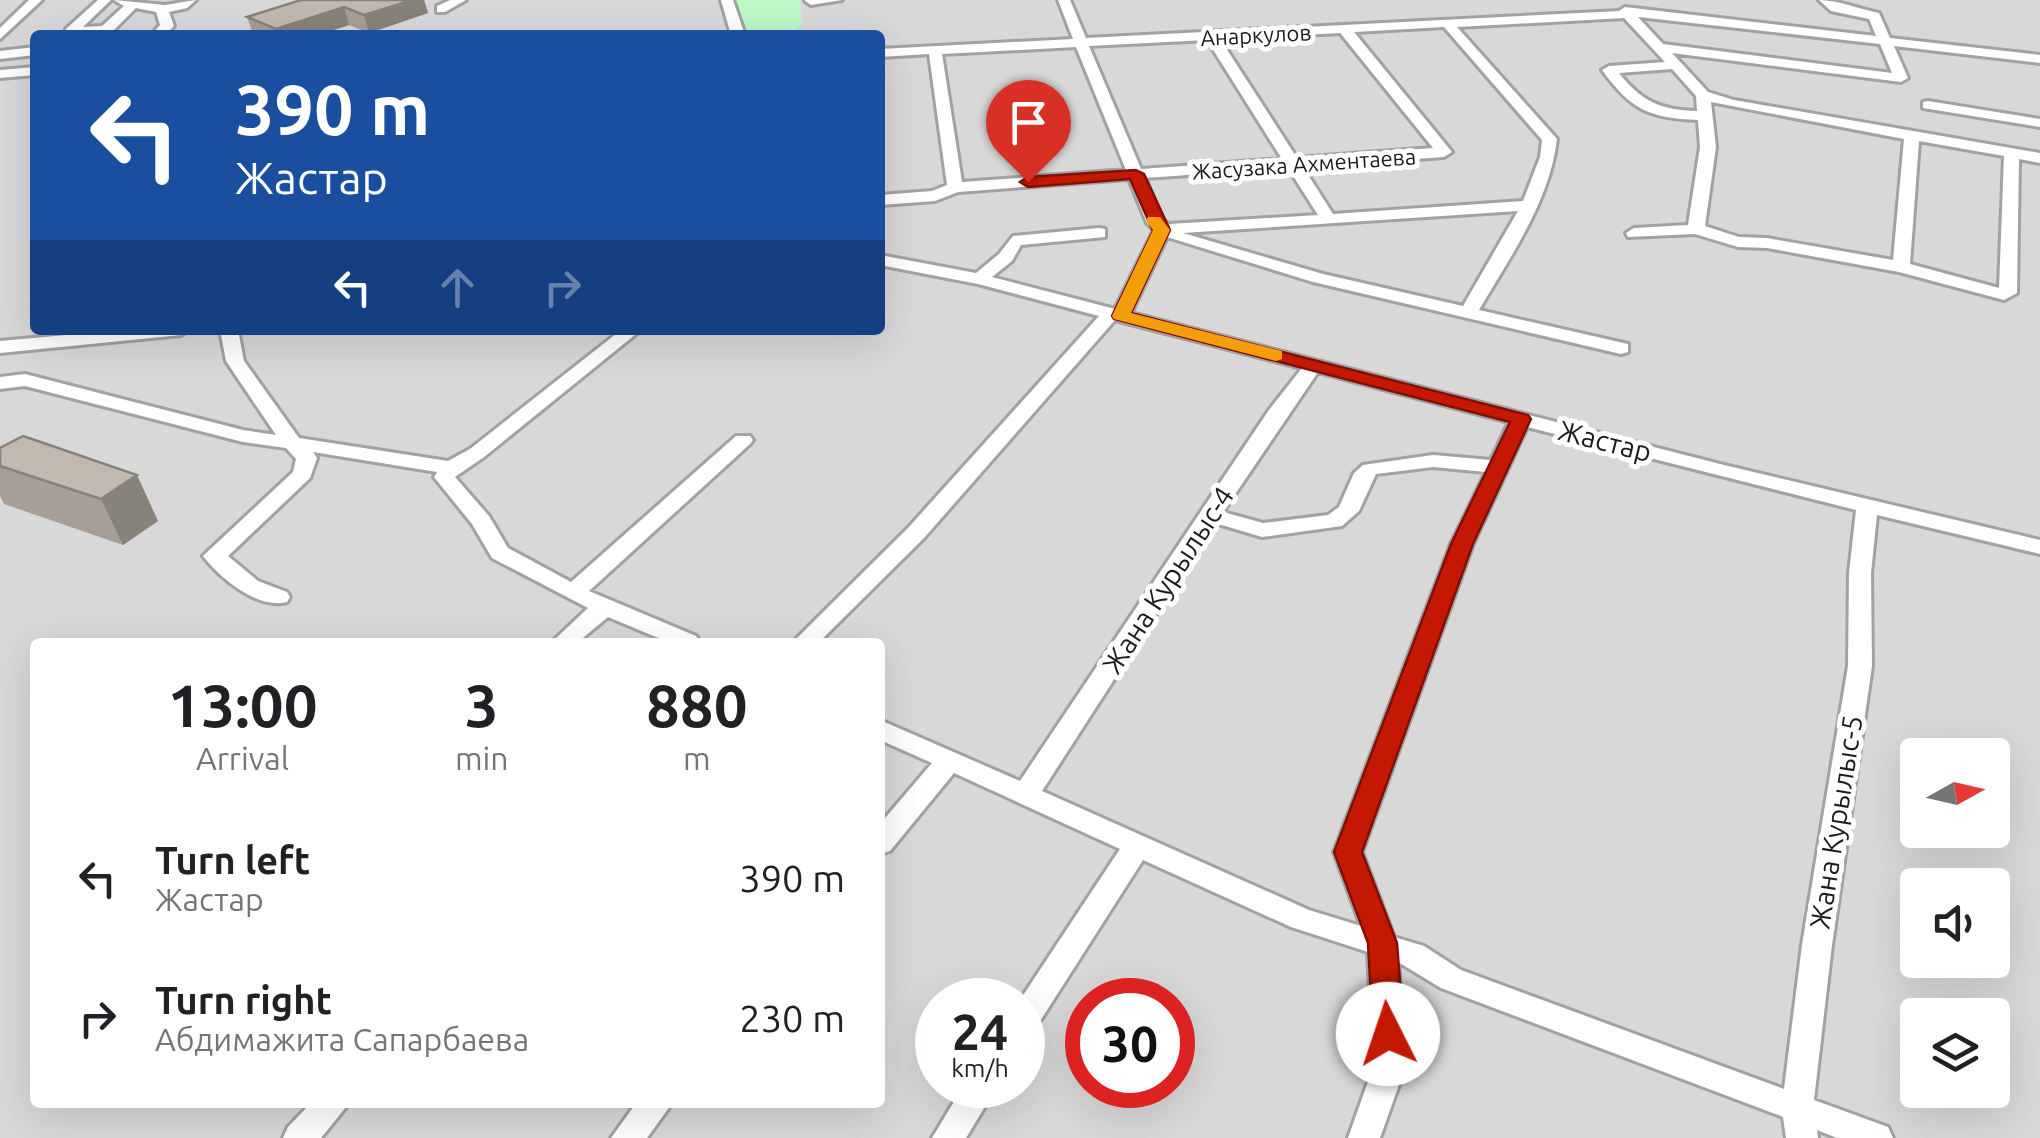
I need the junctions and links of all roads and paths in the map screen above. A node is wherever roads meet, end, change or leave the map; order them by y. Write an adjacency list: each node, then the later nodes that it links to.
1 (36, 0): 24 (street)
2 (87, 0): 16 (street)
3 (105, 0): 18 (street)
4 (116, 0): 13 (street)
5 (190, 0): 13 (street)
6 (460, 0): 14 (street)
7 (728, 0): 22 (street)
8 (836, 0): 12 (street)
9 (1064, 0): 27 (street)
10 (1610, 0): 15 (street)
11 (1825, 0): 26 (street)
12 (811, 1)
13 (149, 5): 19 (street); 20 (street); 21 (street)
14 (441, 9)
15 (1631, 14): 17 (street, Анаркулов); 26 (street, Анаркулов); 28 (street)
16 (63, 22)
17 (1448, 24): 23 (street, Анаркулов); 49 (street)
18 (74, 30)
19 (106, 30)
20 (126, 30)
21 (162, 30)
22 (737, 30)
23 (1346, 31): 25 (street, Анаркулов); 45 (street, Жасузака Ахментаева)
24 (0, 35)
25 (1212, 37): 27 (street, Анаркулов); 45 (street)
26 (1886, 41): 28 (street); 33 (street, Анаркулов)
27 (1083, 44): 29 (street, Анаркулов); 46 (street)
28 (1661, 48): 35 (street)
29 (935, 50): 31 (street, Анаркулов); 47 (street)
30 (30, 51): 32 (street)
31 (885, 53)
32 (0, 59): 34 (street)
33 (2040, 60)
34 (30, 61)
35 (1676, 65): 38 (street); 40 (street)
36 (30, 71): 37 (street)
37 (0, 74)
38 (1702, 95): 40 (street); 42 (street)
39 (1928, 105): 41 (street)
40 (1708, 116): 51 (street)
41 (2040, 123)
42 (1912, 136): 43 (street); 56 (street)
43 (2012, 153): 44 (street); 56 (street)
44 (2040, 158)
45 (1292, 165): 46 (street, Жасузака Ахментаева); 50 (street)
46 (1136, 174): 47 (street, Жасузака Ахментаева); 52 (street)
47 (956, 187): 48 (street, Жасузака Ахментаева)
48 (885, 200)
49 (1527, 206): 50 (street); 58 (street)
50 (1328, 218): 52 (street)
51 (1696, 229): 54 (street); 56 (street)
52 (1162, 230): 58 (street); 59 (street)
53 (1100, 234): 57 (street)
54 (1634, 234)
55 (885, 261): 57 (street, Жастар)
56 (1901, 266)
57 (979, 279): 59 (street, Жастар)
58 (1468, 313): 64 (street)
59 (1116, 314): 65 (street, Жастар); 80 (street)
60 (127, 335): 63 (street)
61 (230, 335): 69 (street)
62 (626, 335): 71 (street)
63 (0, 347)
64 (1622, 348)
65 (1314, 365): 67 (street, Жастар); 73 (street, Жана Курылыс-4)
66 (0, 383): 69 (street)
67 (1521, 419): 70 (street); 72 (street, Жастар)
68 (743, 440): 75 (street)
69 (292, 443): 71 (street); 76 (street)
70 (1500, 467): 73 (street); 86 (street)
71 (451, 468): 75 (street)
72 (1866, 506): 74 (street, Жастар); 91 (street, Жана Курылыс-5)
73 (1210, 515): 83 (street, Жана Курылыс-4)
74 (2040, 547)
75 (573, 593): 77 (street)
76 (279, 597)
77 (606, 606): 78 (street); 79 (street)
78 (569, 638)
79 (679, 638)
80 (809, 638)
81 (885, 731): 82 (street)
82 (950, 762): 83 (street); 84 (street)
83 (1024, 796): 85 (street)
84 (885, 836)
85 (1138, 844): 86 (street); 87 (street)
86 (1382, 943): 91 (street); 95 (street)
87 (1045, 988)
88 (328, 1108): 92 (street)
89 (652, 1108): 93 (street)
90 (967, 1108): 94 (street)
91 (1800, 1123): 96 (street)
92 (301, 1137)
93 (627, 1138)
94 (948, 1138)
95 (1364, 1138)
96 (1877, 1138)

